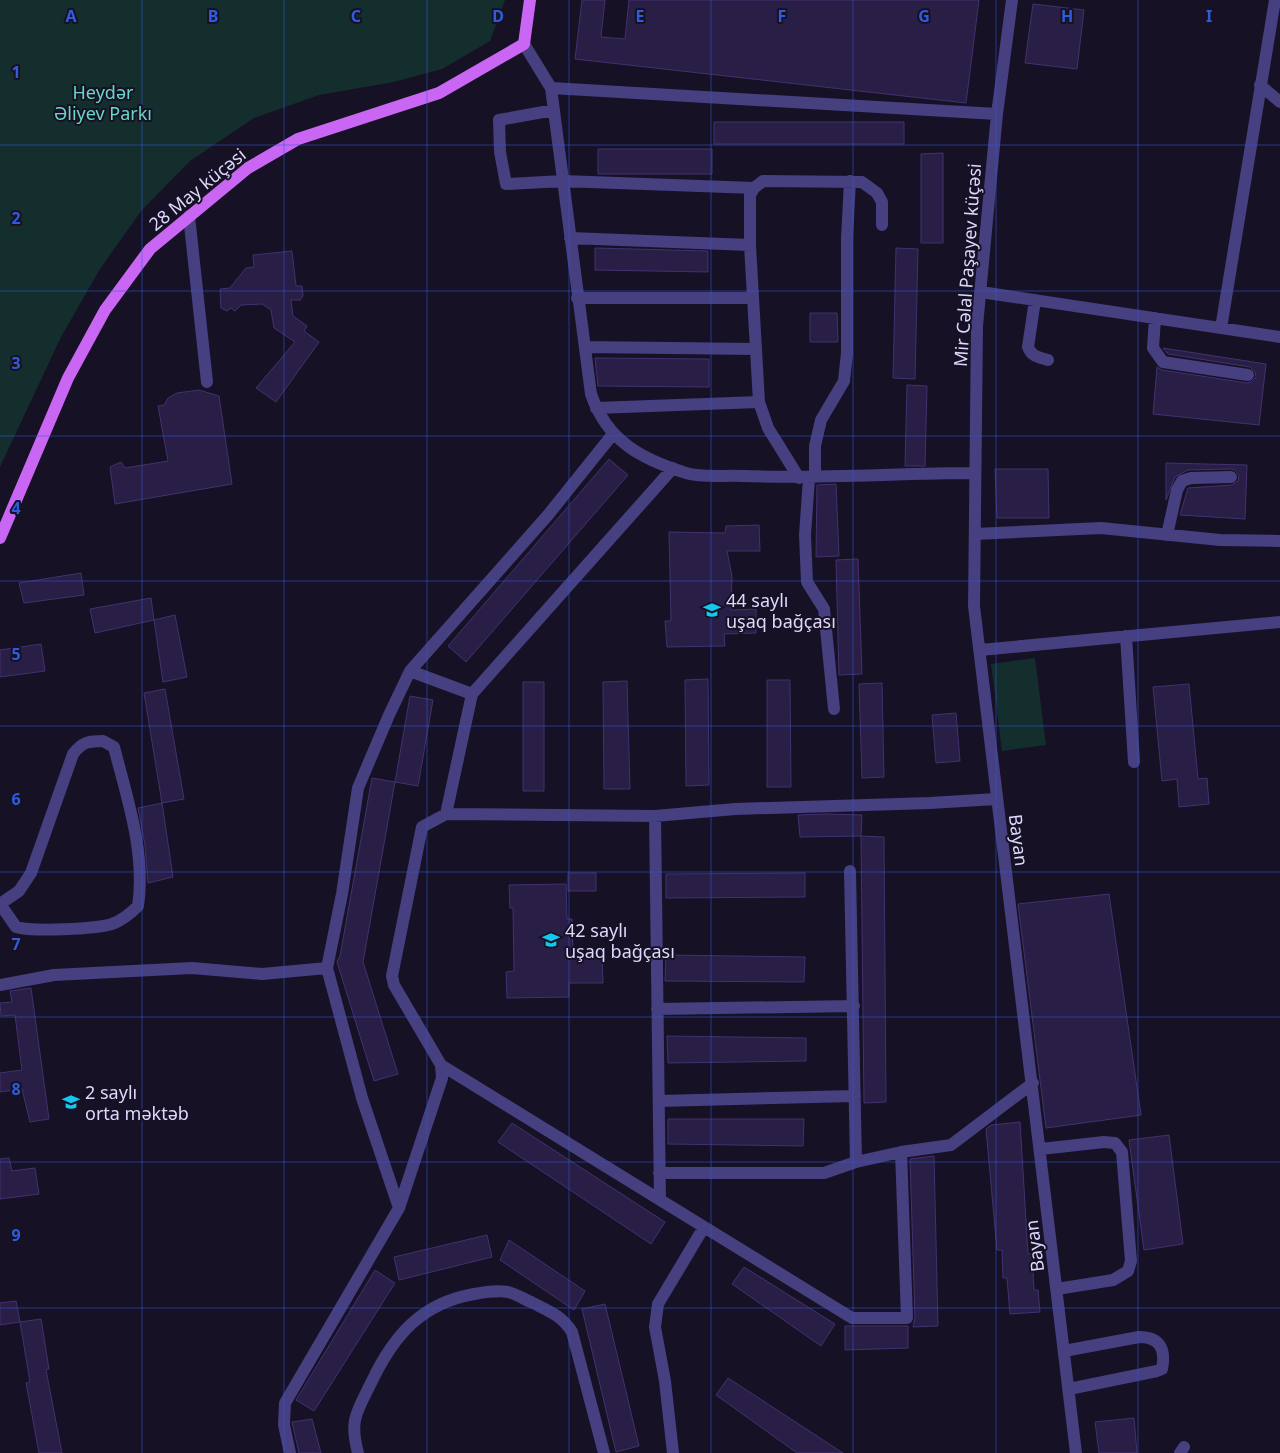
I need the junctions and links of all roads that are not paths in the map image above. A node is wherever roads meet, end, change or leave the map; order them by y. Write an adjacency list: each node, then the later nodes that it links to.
1 (530, 0): 4 (main road)
2 (1012, 0): 9 (street, Mir Cəlal Paşayev küçəsi)
3 (1275, 0): 5 (street)
4 (524, 44): 6 (street); 13 (main road, 28 May küçəsi)
5 (1260, 85): 7 (street); 22 (street)
6 (551, 88): 8 (street); 9 (street)
7 (1278, 98)
8 (554, 110): 10 (street); 10 (street)
9 (997, 114): 17 (street, Mir Cəlal Paşayev küçəsi)
10 (563, 180): 12 (street); 15 (street)
11 (850, 181): 12 (street); 14 (street); 34 (street)
12 (754, 188): 16 (street)
13 (190, 216): 28 (street); 38 (main road, 28 May küçəsi)
14 (882, 225)
15 (570, 238): 16 (street); 18 (street)
16 (750, 246): 19 (street)
17 (981, 292): 20 (street); 33 (street, Mir Cəlal Paşayev küçəsi)
18 (577, 298): 19 (street); 24 (street)
19 (753, 298): 25 (street)
20 (1035, 300): 21 (street); 26 (street)
21 (1155, 318): 22 (street); 27 (street)
22 (1221, 328): 23 (street)
23 (1280, 336)
24 (585, 347): 25 (street); 30 (street)
25 (756, 349): 29 (street)
26 (1048, 360)
27 (1248, 375)
28 (207, 382)
29 (759, 402): 30 (street); 34 (street)
30 (596, 408): 31 (street)
31 (612, 434): 32 (street); 43 (street)
32 (673, 468): 34 (street); 44 (street)
33 (975, 473): 34 (street); 36 (street, Mir Cəlal Paşayev küçəsi)
34 (808, 478): 45 (street)
35 (1231, 478): 37 (street)
36 (975, 534): 37 (street); 42 (street, Bayan)
37 (1167, 535): 39 (street)
38 (0, 538)
39 (1280, 541)
40 (1280, 622): 41 (street)
41 (1126, 636): 42 (street); 46 (street)
42 (980, 650): 47 (street, Bayan)
43 (410, 672): 44 (street); 52 (street)
44 (472, 694): 48 (street)
45 (834, 709)
46 (1134, 762)
47 (996, 799): 49 (street); 57 (street, Bayan)
48 (446, 814): 49 (street); 56 (street)
49 (655, 816): 55 (street)
50 (850, 871): 54 (street)
51 (0, 904): 51 (street)
52 (327, 968): 53 (street); 65 (street)
53 (0, 984)
54 (854, 1006): 55 (street); 58 (street)
55 (657, 1009): 59 (street)
56 (441, 1065): 64 (street); 65 (street)
57 (1033, 1083): 60 (street, Bayan); 61 (street)
58 (855, 1096): 59 (street); 62 (street)
59 (659, 1101): 63 (street)
60 (1040, 1149): 67 (street, Bayan); 67 (street)
61 (901, 1152): 62 (street); 66 (street)
62 (856, 1162): 63 (street)
63 (660, 1173): 64 (street)
64 (660, 1200): 66 (street)
65 (399, 1208): 70 (street)
66 (704, 1227): 73 (street)
67 (1057, 1290): 68 (street, Bayan)
68 (1064, 1351): 69 (street, Bayan); 69 (street)
69 (1069, 1389): 74 (street, Bayan)
70 (290, 1453)
71 (358, 1453): 72 (street)
72 (604, 1453)
73 (673, 1453)
74 (1076, 1453)

